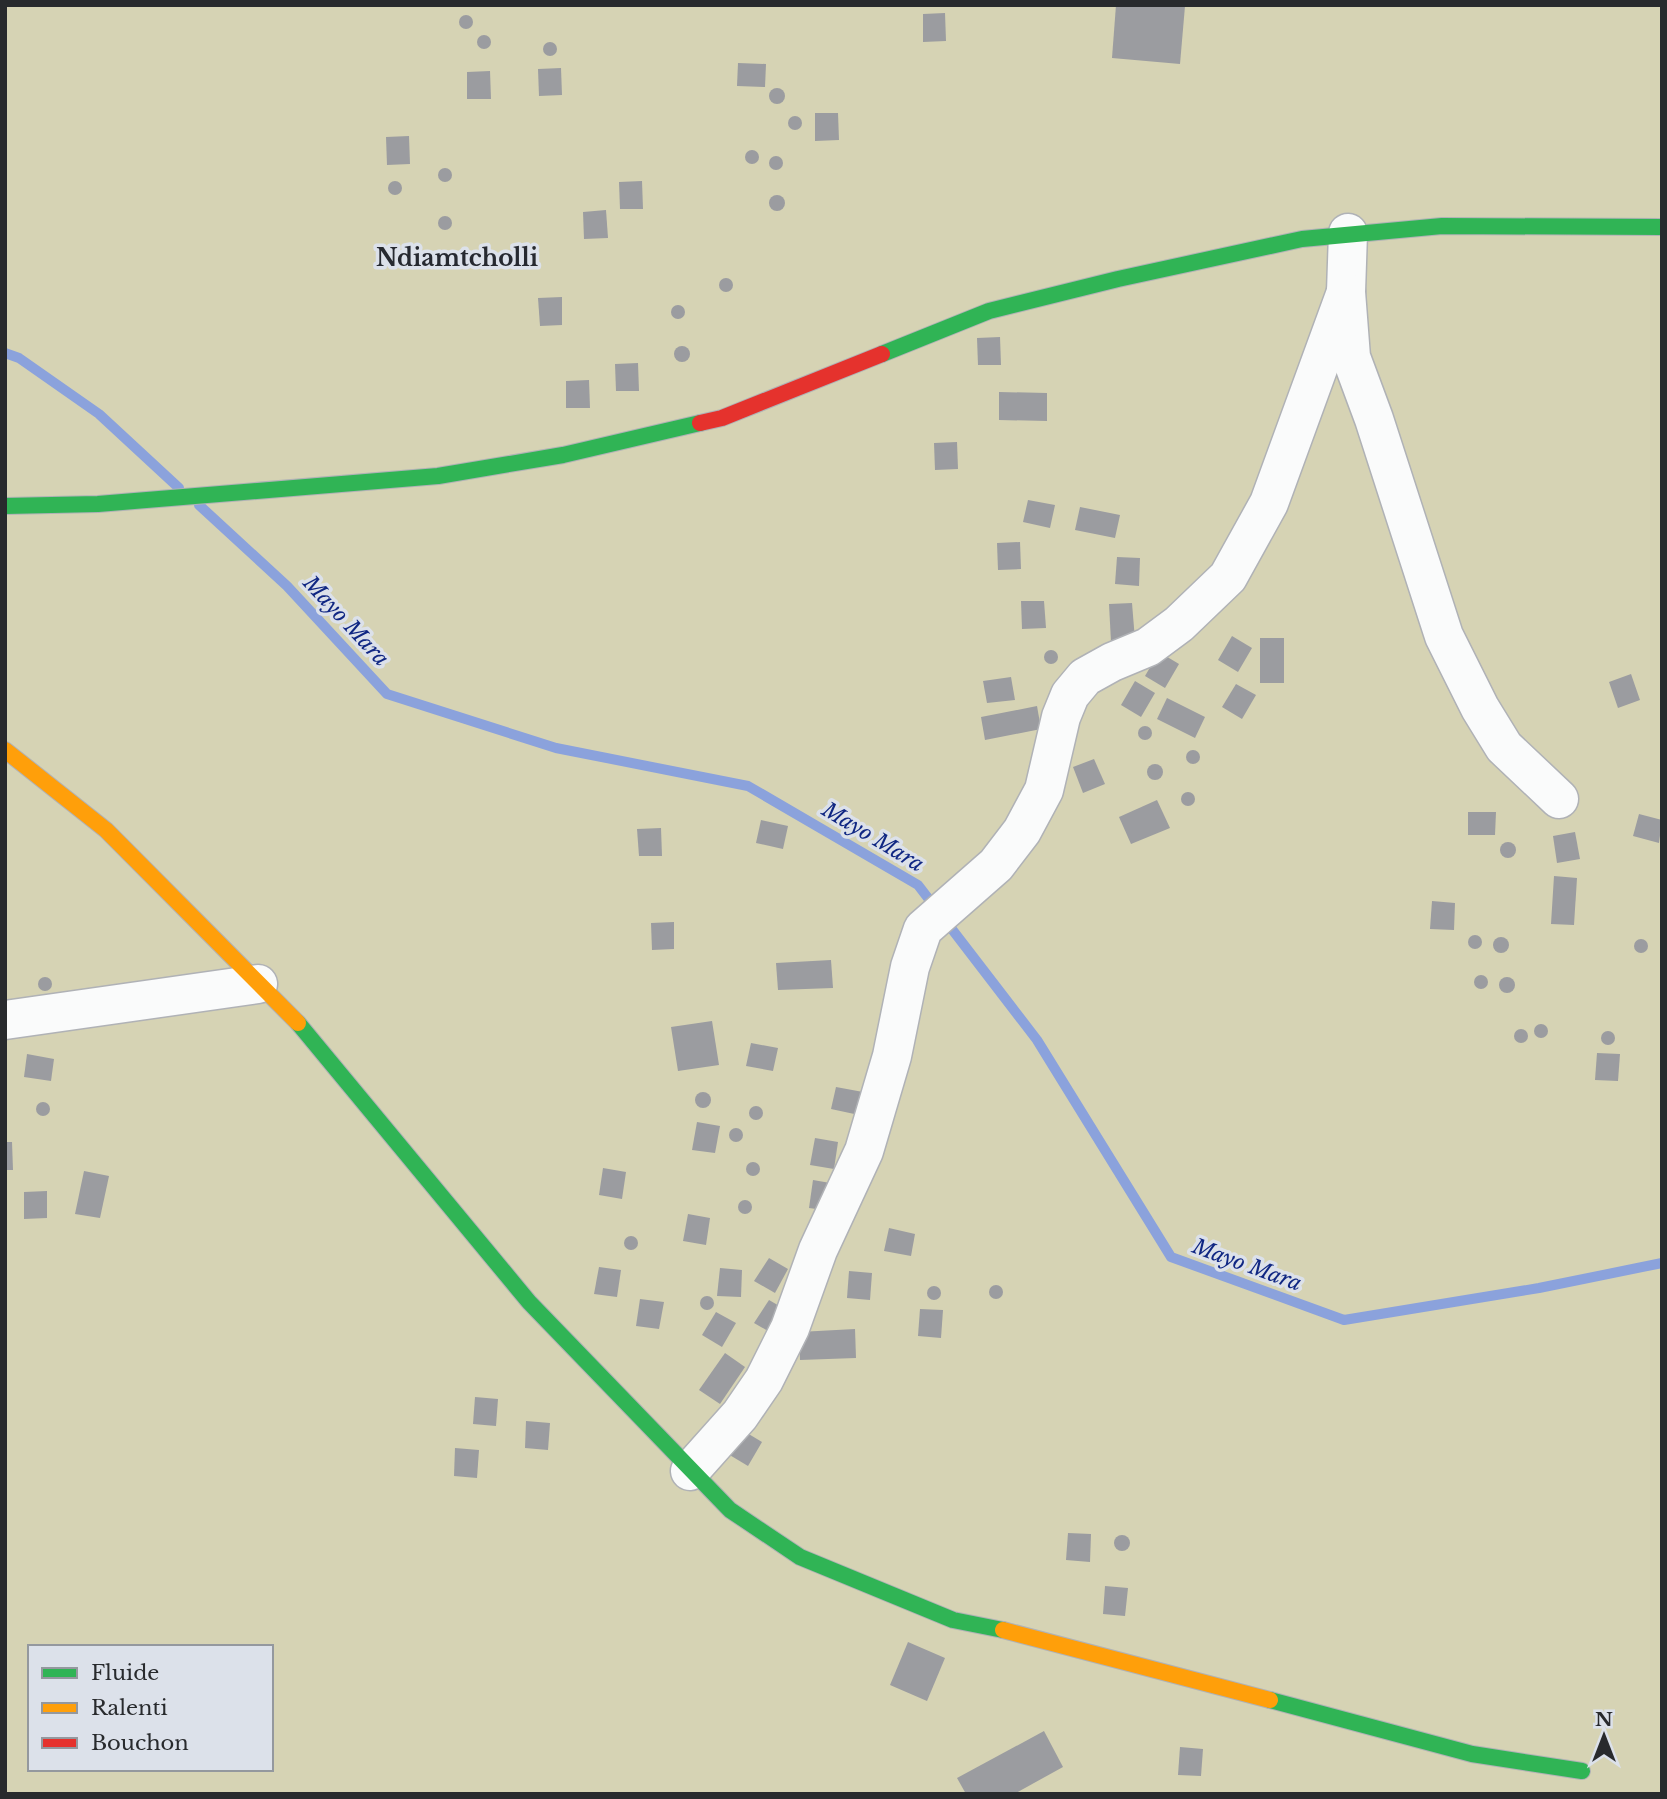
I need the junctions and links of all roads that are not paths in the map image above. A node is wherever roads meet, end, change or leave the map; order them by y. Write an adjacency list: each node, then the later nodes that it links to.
1 (1662, 228): 2 (street)
2 (1348, 233): 3 (street); 4 (street)
3 (1346, 292): 6 (street); 9 (street)
4 (5, 506)
5 (5, 750): 7 (street)
6 (1559, 799)
7 (258, 984): 8 (street); 9 (street)
8 (5, 1020)
9 (690, 1471): 10 (street)
10 (1582, 1771)

